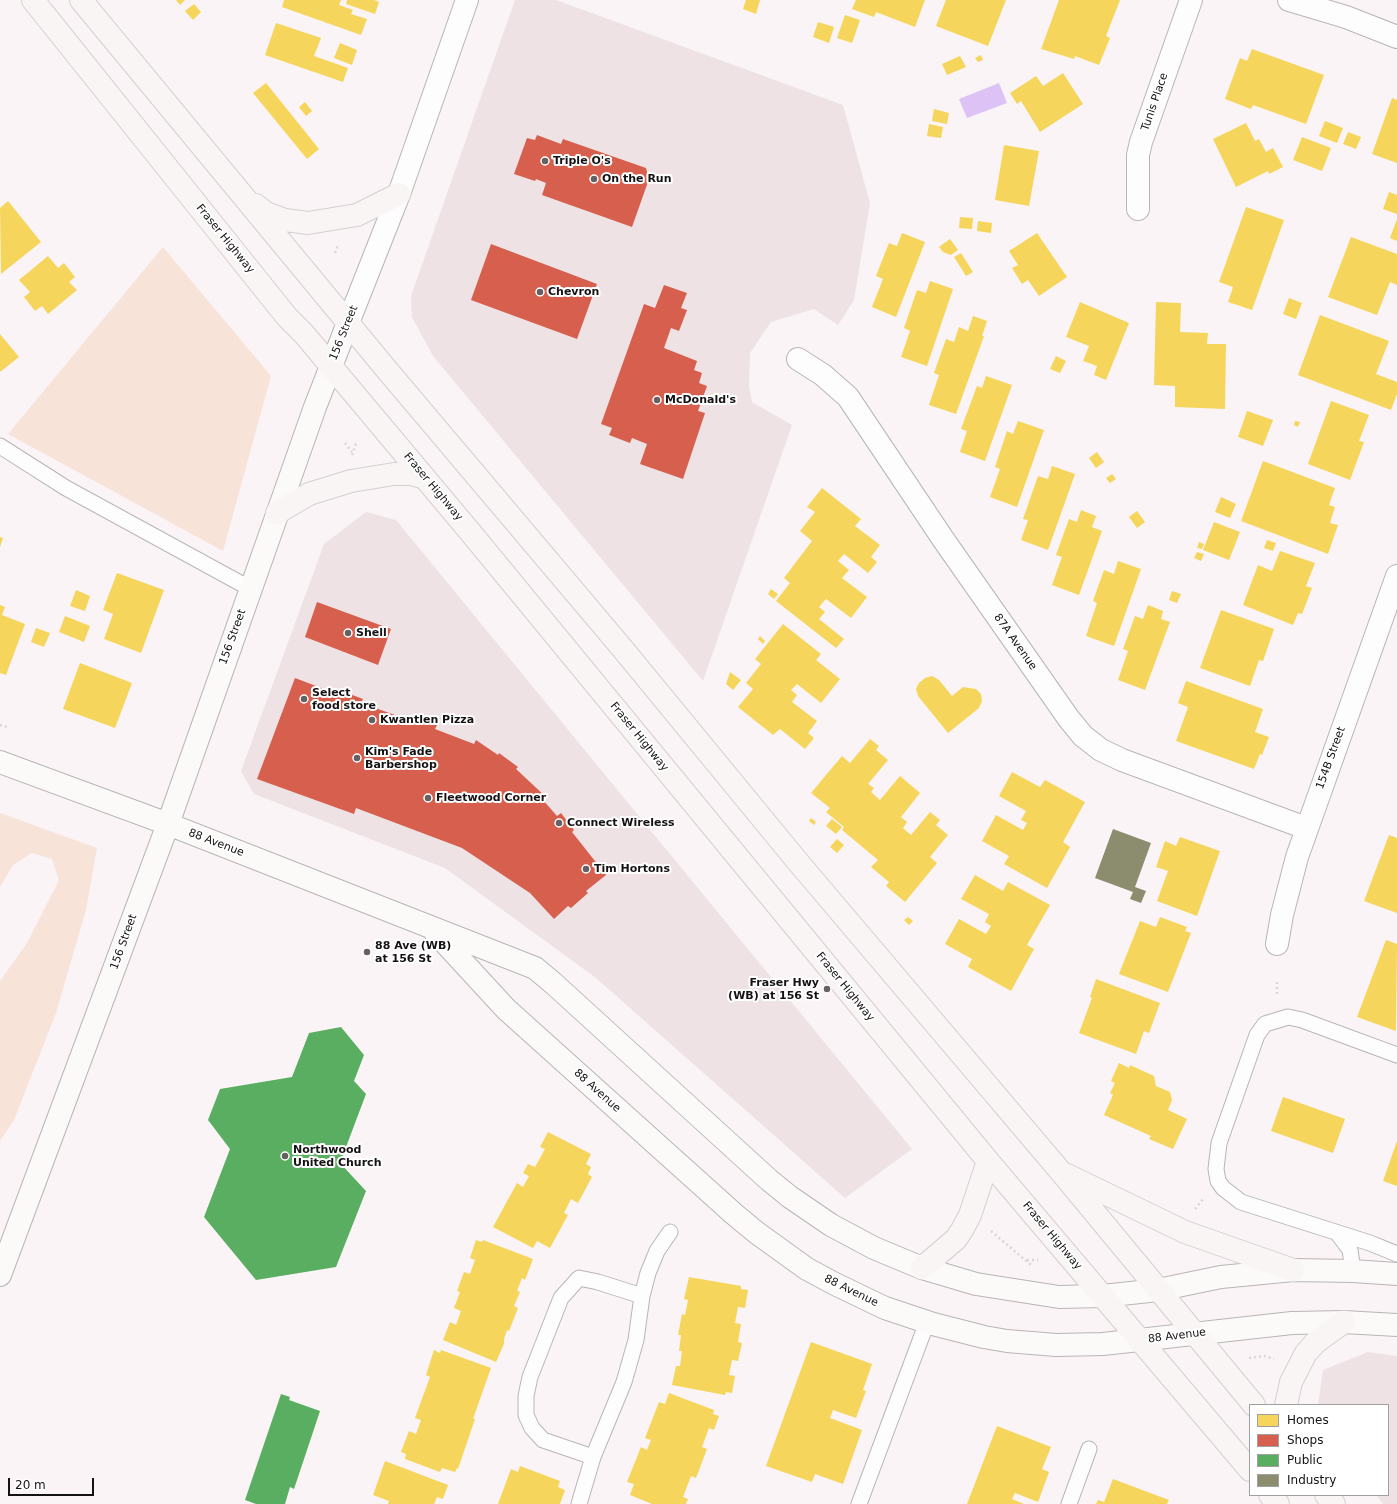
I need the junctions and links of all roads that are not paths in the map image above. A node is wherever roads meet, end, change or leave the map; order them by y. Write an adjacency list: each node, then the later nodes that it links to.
1 (33, 0): 13 (main road, Fraser Highway)
2 (81, 0): 9 (main road)
3 (467, 0): 8 (street, 156 Street)
4 (1191, 0): 10 (street, Tunis Place)
5 (1289, 0): 6 (street)
6 (1349, 8): 7 (street)
7 (1397, 37)
8 (399, 194): 9 (main road); 11 (street, 156 Street)
9 (242, 195): 11 (main road)
10 (1138, 209)
11 (348, 323): 13 (main road, 156 Street); 26 (main road)
12 (798, 360): 21 (street, 87A Avenue)
13 (330, 366): 15 (main road, Fraser Highway); 16 (main road, 156 Street)
14 (0, 446): 18 (lane)
15 (425, 478): 16 (main road); 25 (main road, Fraser Highway)
16 (277, 513): 18 (main road, 156 Street)
17 (1397, 576): 21 (street, 154B Street)
18 (251, 589): 20 (main road, 156 Street)
19 (0, 762): 20 (main road, 88 Avenue)
20 (168, 824): 22 (main road, 88 Avenue); 34 (main road, 156 Street)
21 (1306, 828): 23 (street, 154B Street)
22 (431, 929): 30 (main road, 88 Avenue); 38 (main road, 88 Avenue)
23 (1277, 944)
24 (1397, 1054): 28 (lane)
25 (988, 1161): 30 (main road); 37 (main road, Fraser Highway)
26 (1061, 1172): 31 (main road); 35 (main road)
27 (670, 1232): 36 (lane)
28 (1338, 1234): 29 (lane); 32 (lane)
29 (1397, 1254)
30 (922, 1268): 37 (main road, 88 Avenue)
31 (1293, 1270): 32 (main road, 88 Avenue); 35 (main road, 88 Avenue)
32 (1353, 1271): 33 (main road, 88 Avenue)
33 (1397, 1274)
34 (0, 1275)
35 (1158, 1290): 37 (main road, 88 Avenue); 41 (main road)
36 (642, 1296): 46 (lane); 46 (lane)
37 (1103, 1296): 42 (main road, Fraser Highway)
38 (927, 1322): 42 (main road, 88 Avenue); 51 (lane)
39 (1344, 1322): 40 (main road, 88 Avenue); 41 (main road, 88 Avenue); 44 (main road)
40 (1397, 1325)
41 (1196, 1333): 42 (main road, 88 Avenue); 43 (main road)
42 (1139, 1340): 47 (main road, Fraser Highway)
43 (1253, 1404)
44 (1286, 1404)
45 (1089, 1449): 52 (lane)
46 (593, 1457): 50 (lane)
47 (1249, 1469)
48 (1271, 1496): 53 (main road)
49 (1327, 1496): 54 (main road)
50 (579, 1504)
51 (859, 1504)
52 (1069, 1504)
53 (1278, 1504)
54 (1334, 1504)

